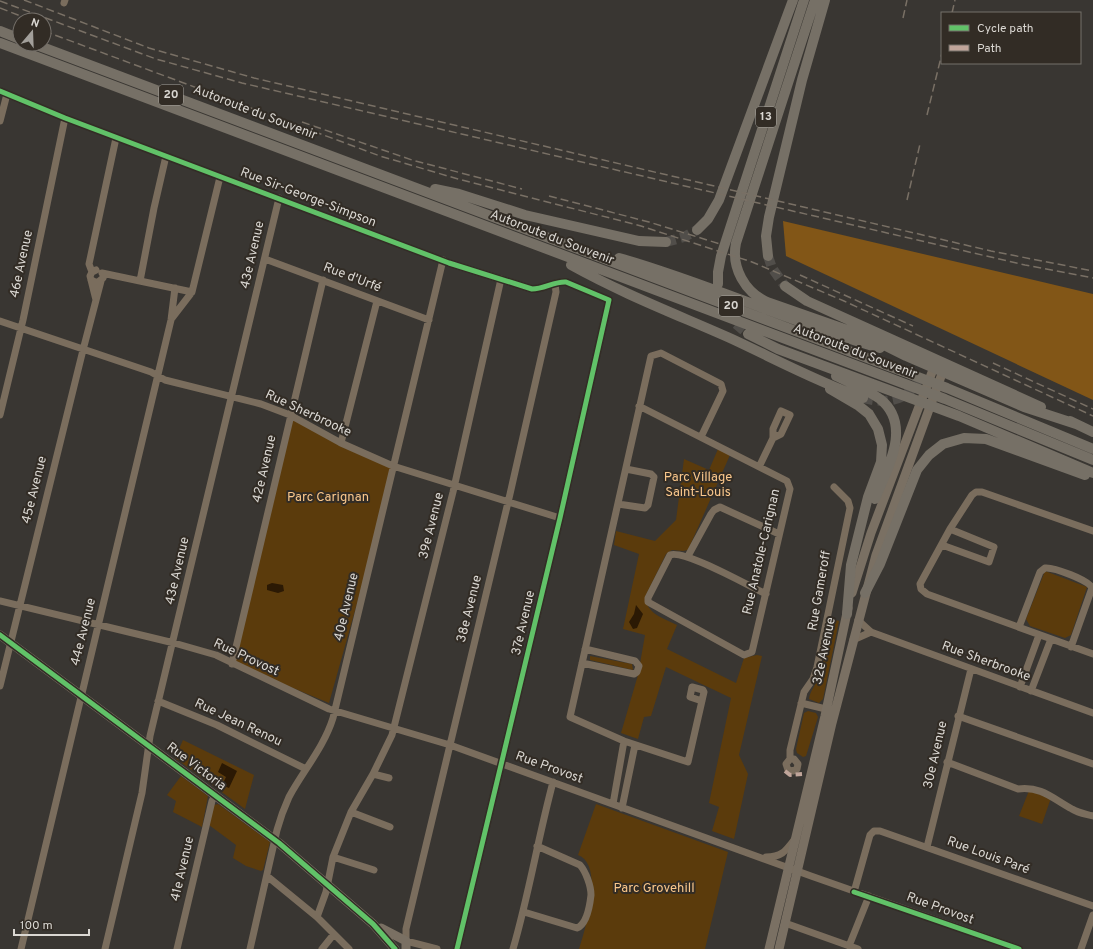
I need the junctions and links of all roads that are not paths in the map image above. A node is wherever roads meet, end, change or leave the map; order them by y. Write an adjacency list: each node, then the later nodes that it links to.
1 (793, 0): 18 (highway)
2 (804, 0): 32 (highway, 13)
3 (815, 0): 46 (highway, 13)
4 (826, 0): 22 (highway)
5 (0, 31): 6 (highway)
6 (12, 36)
7 (0, 43): 21 (highway, Autoroute du Souvenir / 20)
8 (52, 51): 16 (highway, Autoroute du Souvenir / 20)
9 (0, 91): 10 (street, Rue Sir-George-Simpson)
10 (7, 94): 11 (street, Rue Sir-George-Simpson); 12 (street)
11 (66, 118): 13 (street, Rue Sir-George-Simpson); 42 (street, 46e Avenue)
12 (0, 121)
13 (116, 138): 14 (street, Rue Sir-George-Simpson); 26 (street, 45e Avenue)
14 (166, 156): 15 (street, Rue Sir-George-Simpson); 30 (street)
15 (220, 177): 17 (street, Rue Sir-George-Simpson); 35 (street, 44e Avenue)
16 (399, 181): 19 (highway, Autoroute du Souvenir / 20); 20 (highway)
17 (279, 198): 23 (street, 43e Avenue); 24 (street, Rue Sir-George-Simpson)
18 (697, 230)
19 (552, 239): 46 (highway); 60 (highway, Autoroute du Souvenir / 20)
20 (666, 242)
21 (544, 249): 49 (highway); 61 (highway, Autoroute du Souvenir / 20)
22 (768, 256)
23 (265, 259): 28 (street, Rue d'Urfé); 50 (street, 43e Avenue)
24 (443, 260): 27 (street, Rue Sir-George-Simpson); 40 (street, 40e Avenue)
25 (102, 273): 26 (street); 29 (street); 30 (street)
26 (91, 276): 29 (street); 36 (street, 45e Avenue)
27 (501, 279): 31 (street, Rue Sir-George-Simpson); 67 (street, 39e Avenue)
28 (323, 280): 37 (street, Rue d'Urfé); 54 (street, 42e Avenue)
29 (101, 281): 36 (street, 45e Avenue)
30 (140, 281): 34 (street)
31 (555, 284): 38 (street, Rue Sir-George-Simpson); 69 (street, 38e Avenue)
32 (718, 284)
33 (785, 286): 55 (highway)
34 (175, 288): 35 (street); 39 (street, 44e Avenue)
35 (192, 292): 39 (street, 44e Avenue)
36 (96, 300): 44 (street, 45e Avenue)
37 (377, 301): 40 (street, Rue d'Urfé); 59 (street)
38 (609, 302): 71 (street, 37e Avenue)
39 (171, 320): 48 (street, 44e Avenue)
40 (429, 320): 62 (street, 40e Avenue)
41 (0, 321): 42 (street, Rue Sherbrooke)
42 (21, 328): 44 (street, Rue Sherbrooke); 53 (street, 46e Avenue)
43 (748, 334): 45 (highway)
44 (82, 350): 48 (street, Rue Sherbrooke); 81 (street, 45e Avenue)
45 (799, 356): 65 (highway); 77 (highway)
46 (906, 356): 47 (highway)
47 (931, 368): 55 (highway); 78 (main road, 32e Avenue); 82 (main road, 32e Avenue)
48 (157, 376): 50 (street, Rue Sherbrooke); 84 (street, 44e Avenue)
49 (811, 377): 51 (highway); 77 (highway)
50 (231, 396): 54 (street, Rue Sherbrooke); 92 (street, 43e Avenue)
51 (863, 398)
52 (639, 406): 57 (street, Rue Anatole-Carignan); 57 (street); 64 (street)
53 (0, 415)
54 (290, 415): 59 (street, Rue Sherbrooke); 97 (street, 42e Avenue)
55 (1076, 424): 56 (highway)
56 (1093, 432)
57 (701, 437): 63 (street, Rue Anatole-Carignan)
58 (773, 438): 63 (street)
59 (341, 443): 62 (street, Rue Sherbrooke)
60 (1093, 449)
61 (1093, 460)
62 (392, 466): 67 (street, Rue Sherbrooke); 107 (street, 40e Avenue)
63 (760, 466): 74 (street, Rue Anatole-Carignan)
64 (626, 469): 70 (street); 70 (street)
65 (1093, 473)
66 (1093, 478): 78 (highway)
67 (454, 485): 69 (street, Rue Sherbrooke); 110 (street, 39e Avenue)
68 (834, 487): 105 (street, Rue Gameroff)
69 (508, 502): 71 (street, Rue Sherbrooke); 112 (street, 38e Avenue)
70 (618, 504): 94 (street)
71 (560, 518): 117 (street, 37e Avenue)
72 (950, 529): 73 (street); 75 (street); 75 (street)
73 (1093, 531)
74 (779, 534): 76 (street); 79 (street, Rue Anatole-Carignan)
75 (942, 545): 85 (street)
76 (688, 556): 79 (street); 79 (street, Rue Anatole-Carignan)
77 (852, 558): 82 (highway)
78 (865, 593): 83 (main road, 32e Avenue)
79 (766, 594)
80 (0, 601): 81 (street, Rue Provost)
81 (19, 606): 84 (street, Rue Provost); 91 (street, 45e Avenue)
82 (847, 614): 106 (main road, 32e Avenue)
83 (858, 620): 86 (street, Rue Sherbrooke); 90 (main road, 32e Avenue)
84 (98, 626): 92 (street, Rue Provost); 102 (street, 44e Avenue)
85 (1019, 628): 88 (street); 93 (street)
86 (871, 632): 90 (street); 98 (street, Rue Sherbrooke)
87 (0, 635): 91 (main road, Rue Victoria)
88 (1039, 635): 89 (street); 100 (street)
89 (1051, 639): 93 (street); 101 (street)
90 (853, 640): 106 (main road, 32e Avenue)
91 (10, 643): 99 (street, 45e Avenue); 102 (main road, Rue Victoria)
92 (174, 643): 97 (street, Rue Provost); 103 (street, 43e Avenue)
93 (1071, 647): 95 (street)
94 (585, 649): 96 (street); 96 (street)
95 (1093, 654)
96 (582, 663): 111 (street)
97 (232, 664): 107 (street, Rue Provost)
98 (970, 669): 100 (street, Rue Sherbrooke); 109 (street, 30e Avenue)
99 (0, 686)
100 (1020, 687): 101 (street, Rue Sherbrooke)
101 (1031, 691): 108 (street, Rue Sherbrooke)
102 (82, 696): 114 (main road, Rue Victoria); 152 (street, 44e Avenue)
103 (158, 701): 114 (street, 43e Avenue); 119 (street, Rue Jean Renou)
104 (702, 701): 113 (street)
105 (801, 703): 106 (street); 115 (street, Rue Gameroff)
106 (831, 710): 129 (main road, 32e Avenue); 137 (main road, 32e Avenue)
107 (335, 711): 110 (street, Rue Provost); 119 (street, 40e Avenue)
108 (1093, 713)
109 (958, 716): 116 (street, 30e Avenue); 118 (street)
110 (393, 728): 112 (street, Rue Provost); 120 (street, 39e Avenue)
111 (624, 741): 113 (street); 124 (street)
112 (450, 745): 117 (street, Rue Provost); 150 (street, 38e Avenue)
113 (635, 745): 125 (street)
114 (148, 746): 123 (main road, Rue Victoria); 153 (street, 43e Avenue)
115 (790, 759)
116 (947, 762): 127 (street); 132 (street, 30e Avenue)
117 (501, 764): 122 (street, Rue Provost); 160 (street, 37e Avenue)
118 (1093, 764)
119 (306, 769): 130 (street, 40e Avenue)
120 (373, 774): 121 (street); 126 (street, 39e Avenue)
121 (389, 778)
122 (553, 782): 124 (street, Rue Provost); 131 (street)
123 (215, 795): 130 (main road, Rue Victoria); 154 (street, 41e Avenue)
124 (613, 804): 125 (street, Rue Provost)
125 (622, 808): 134 (street, Rue Provost)
126 (351, 812): 128 (street); 133 (street, 39e Avenue)
127 (1093, 816)
128 (390, 827)
129 (795, 838): 134 (street); 135 (main road, 32e Avenue)
130 (275, 840): 138 (street, 40e Avenue); 139 (main road, Rue Victoria)
131 (537, 846): 143 (street); 143 (street)
132 (926, 847): 140 (street, Rue Louis Paré); 142 (street, Rue Louis Paré)
133 (333, 857): 136 (street); 139 (street, 39e Avenue)
134 (760, 857): 135 (street, Rue Provost)
135 (788, 868): 137 (street, Rue Provost); 162 (main road, 32e Avenue)
136 (374, 870)
137 (798, 872): 140 (street, Rue Provost); 146 (main road, 32e Avenue)
138 (267, 876): 145 (street); 155 (street, 40e Avenue)
139 (327, 883): 145 (street, 39e Avenue); 147 (main road, Rue Victoria)
140 (854, 892): 141 (street, Rue Provost)
141 (870, 896): 151 (street); 165 (street, Rue Provost)
142 (1093, 906)
143 (524, 912): 161 (street)
144 (1093, 915): 166 (street)
145 (316, 917): 148 (street)
146 (785, 923): 151 (street); 163 (main road, 32e Avenue)
147 (373, 924): 149 (main road, Rue Victoria); 150 (main road, Rue Victoria)
148 (334, 934): 156 (street); 157 (street)
149 (388, 940): 150 (main road); 158 (main road, Rue Victoria)
150 (406, 945): 159 (street)
151 (849, 946): 164 (street)
152 (21, 949)
153 (105, 949)
154 (177, 949)
155 (250, 949)
156 (322, 949)
157 (350, 949)
158 (395, 949)
159 (437, 949)
160 (457, 949)
161 (514, 949)
162 (769, 949)
163 (779, 949)
164 (858, 949)
165 (1019, 949)
166 (1081, 949)

